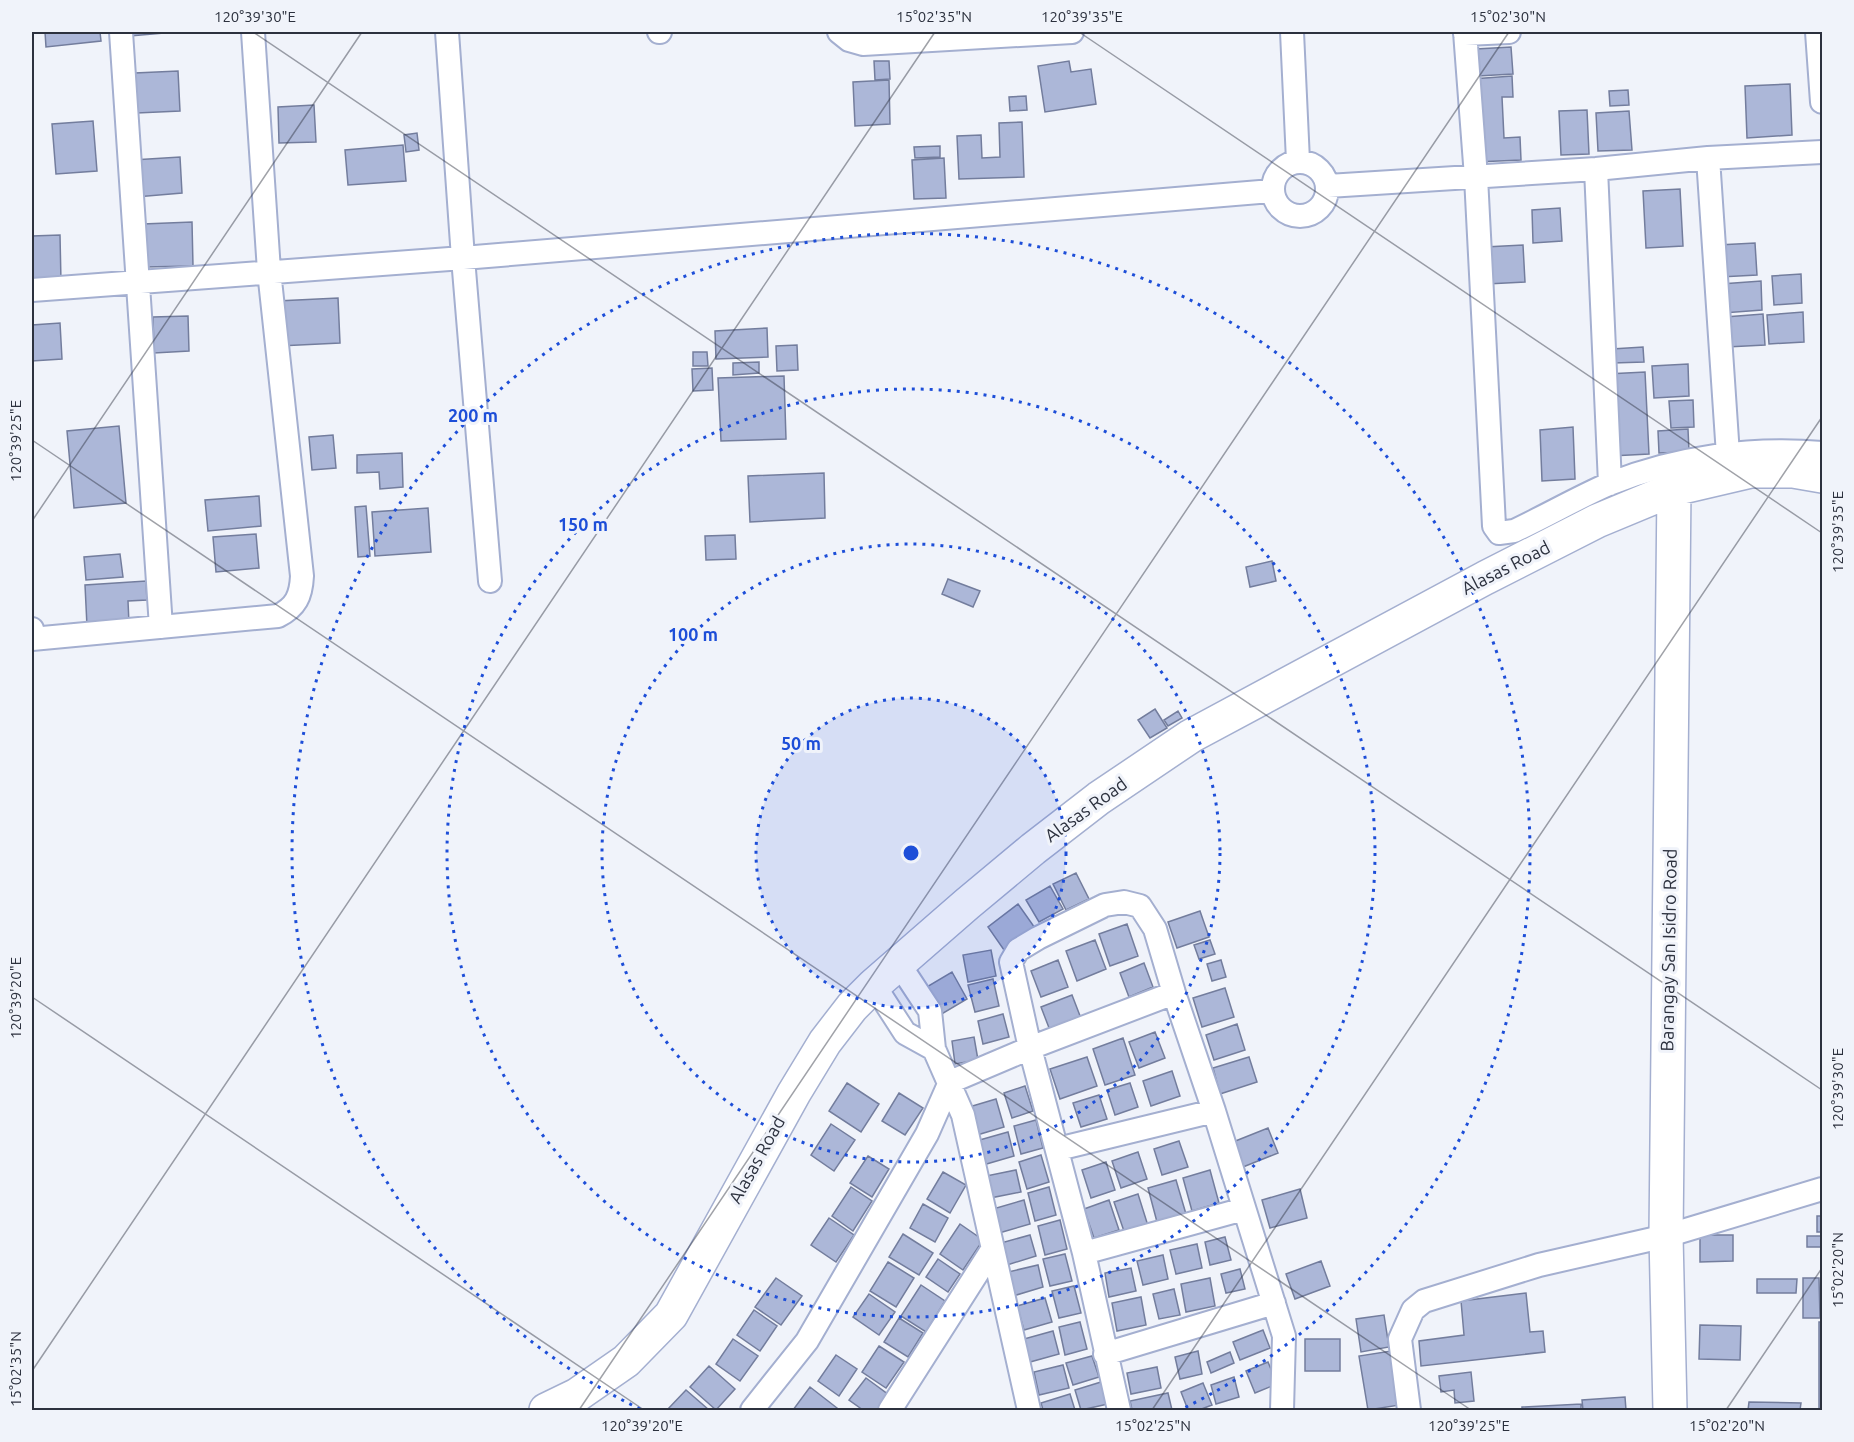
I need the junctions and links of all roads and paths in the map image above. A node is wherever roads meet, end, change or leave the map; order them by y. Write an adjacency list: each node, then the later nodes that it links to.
1 (121, 32): 20 (street)
2 (253, 32): 19 (street)
3 (447, 32): 18 (street)
4 (840, 32): 5 (street)
5 (1072, 32)
6 (1292, 32): 13 (street)
7 (1509, 32): 9 (street)
8 (1817, 32): 10 (street)
9 (1465, 33): 15 (street)
10 (1822, 102)
11 (1822, 152): 12 (street)
12 (1708, 158): 14 (street); 23 (street)
13 (1298, 161): 16 (street); 17 (street)
14 (1596, 169): 15 (street); 25 (street)
15 (1476, 177): 16 (street); 25 (street)
16 (1328, 186): 17 (street)
17 (1272, 191): 18 (street)
18 (463, 258): 19 (street); 27 (street)
19 (269, 272): 20 (street); 28 (street)
20 (139, 282): 21 (street); 28 (street)
21 (32, 290)
22 (1822, 453): 23 (street)
23 (1728, 455): 25 (street)
24 (1822, 476): 26 (street, Alasas Road)
25 (1610, 484)
26 (1674, 489): 30 (street, Alasas Road); 40 (street, Barangay San Isidro Road)
27 (490, 581)
28 (160, 627): 29 (street)
29 (32, 629)
30 (899, 964): 31 (street, Alasas Road); 34 (street)
31 (874, 985): 34 (street); 46 (street, Alasas Road)
32 (1174, 993): 33 (street); 33 (street); 36 (street)
33 (1030, 1048): 35 (street); 37 (street)
34 (933, 1049): 35 (street)
35 (950, 1082): 41 (street); 47 (street)
36 (1214, 1111): 37 (street); 39 (street)
37 (1058, 1149): 42 (street)
38 (1822, 1189): 40 (street)
39 (1244, 1209): 42 (street); 43 (street)
40 (1666, 1236): 51 (street); 52 (street, Barangay San Isidro Road)
41 (992, 1250): 48 (street); 49 (street)
42 (1084, 1253): 44 (street)
43 (1274, 1303): 44 (street); 45 (street)
44 (1106, 1354): 50 (street)
45 (1278, 1409)
46 (546, 1410)
47 (752, 1410)
48 (890, 1410)
49 (1029, 1410)
50 (1119, 1410)
51 (1409, 1410)
52 (1670, 1410)

